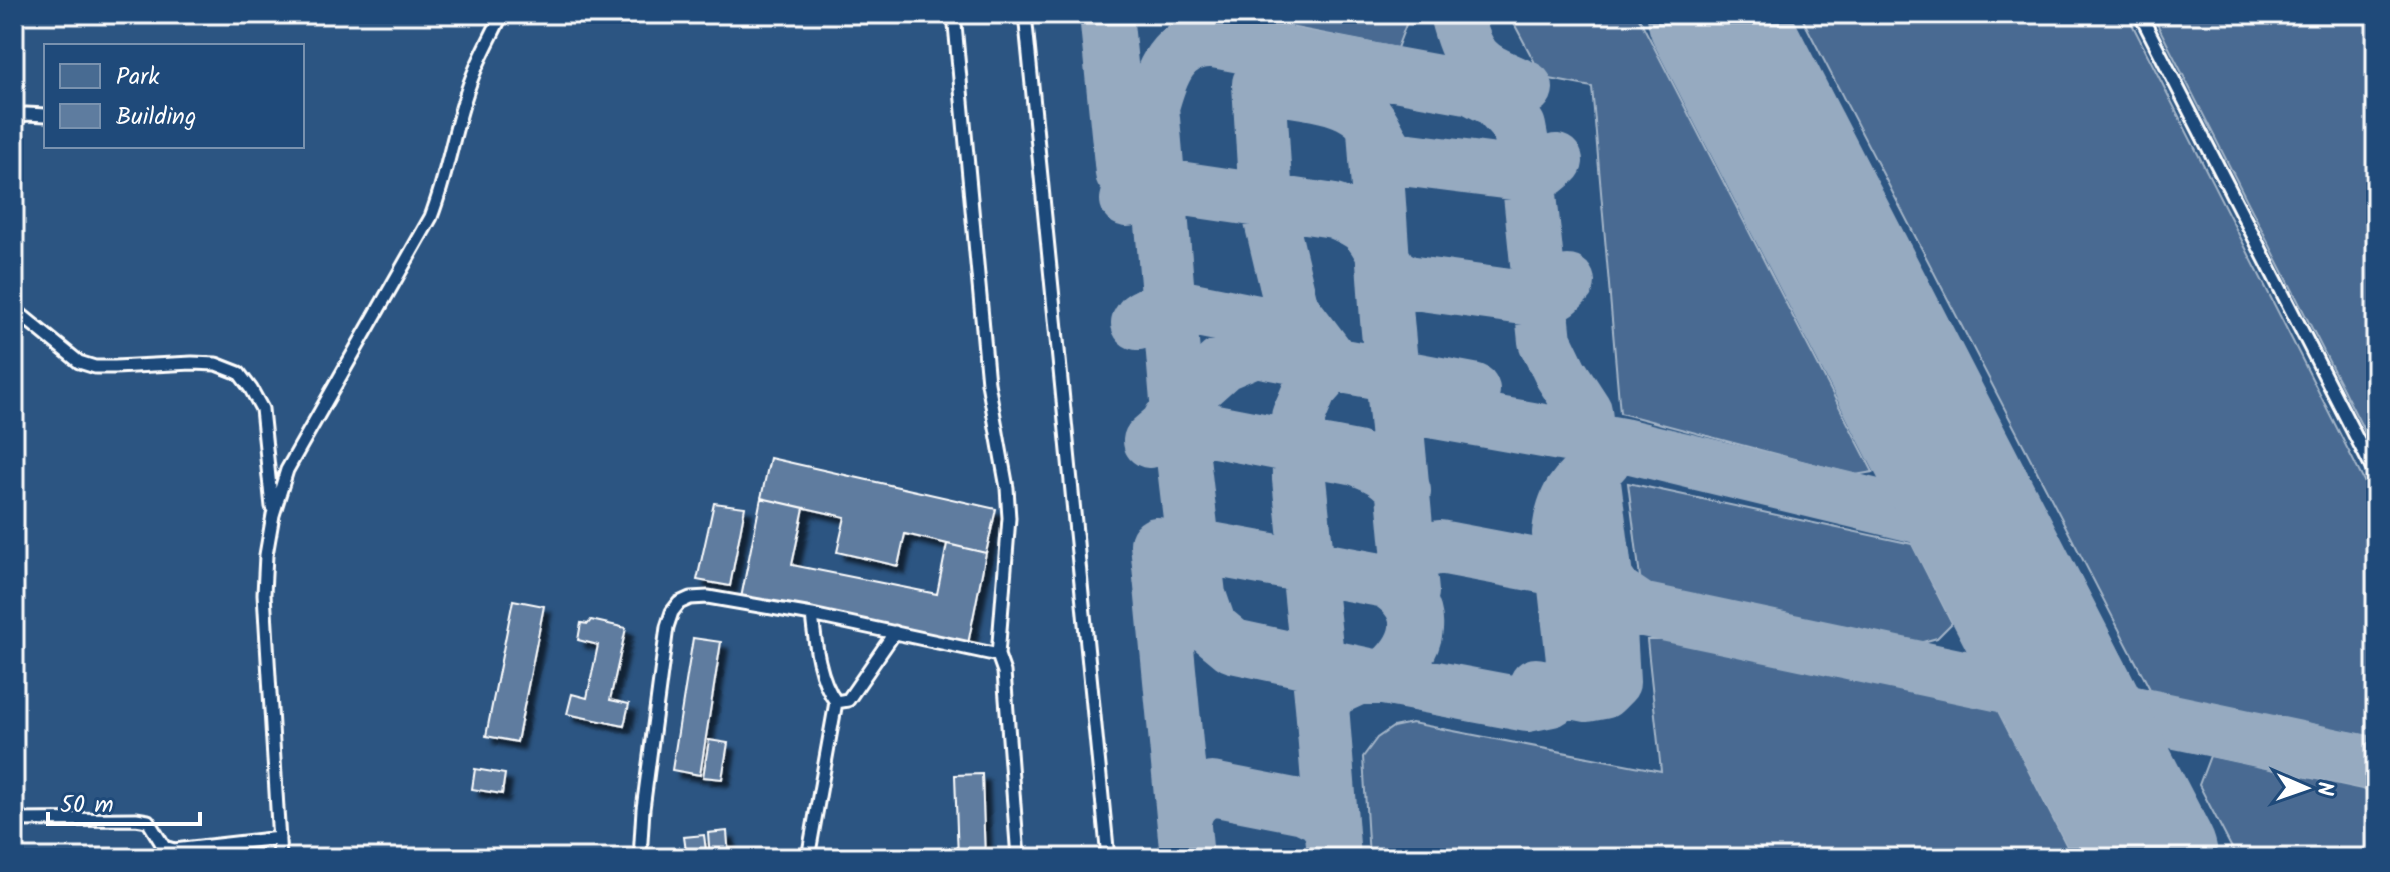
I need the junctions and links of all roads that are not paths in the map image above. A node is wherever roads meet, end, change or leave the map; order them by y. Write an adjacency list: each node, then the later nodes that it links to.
1 (502, 14): 9 (lane)
2 (954, 14): 12 (lane)
3 (1025, 14): 20 (lane)
4 (2140, 14): 8 (lane)
5 (44, 115): 6 (lane)
6 (14, 119)
7 (14, 309): 9 (lane)
8 (2376, 476)
9 (273, 515): 15 (lane)
10 (812, 615): 11 (lane); 13 (lane); 17 (lane)
11 (895, 632): 12 (lane); 13 (lane)
12 (998, 655): 19 (lane)
13 (836, 702): 18 (lane)
14 (14, 820): 15 (lane)
15 (279, 838): 16 (lane)
16 (280, 858)
17 (640, 858)
18 (808, 858)
19 (1018, 858)
20 (1108, 858)

